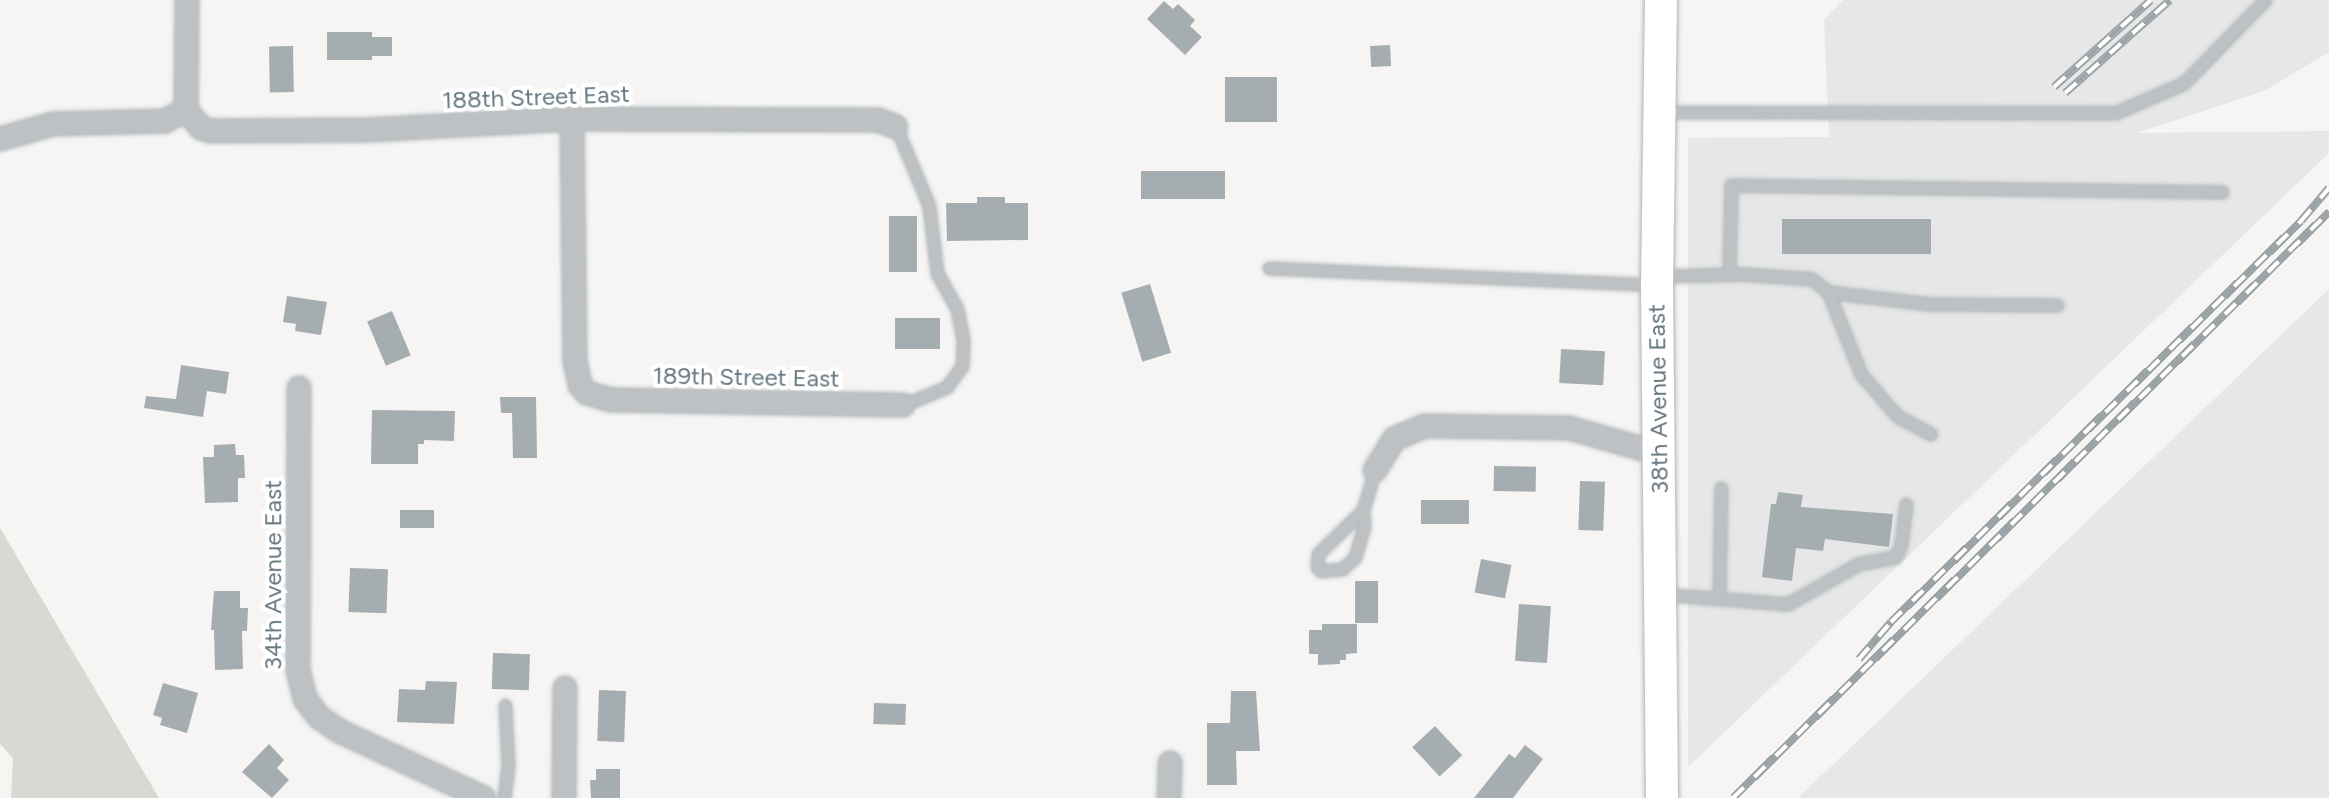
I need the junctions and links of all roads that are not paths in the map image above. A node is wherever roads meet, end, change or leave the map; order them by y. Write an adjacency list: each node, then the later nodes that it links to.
1 (187, 0): 4 (street)
2 (1661, 0): 5 (street, 38th Avenue East)
3 (2265, 0): 5 (lane)
4 (186, 110): 6 (street, 188th Street East); 8 (street)
5 (1660, 112): 12 (street, 38th Avenue East)
6 (572, 119): 7 (street, 188th Street East); 16 (street, 189th Street East)
7 (896, 127): 16 (lane)
8 (0, 139)
9 (2222, 192): 11 (lane)
10 (1269, 268): 12 (lane)
11 (1729, 274): 12 (lane); 13 (lane)
12 (1657, 281): 18 (street, 38th Avenue East)
13 (1828, 292): 14 (lane); 17 (lane)
14 (2057, 305)
15 (299, 388): 28 (street, 34th Avenue East)
16 (903, 405)
17 (1931, 434)
18 (1660, 454): 19 (street); 23 (street, 38th Avenue East)
19 (1375, 470): 22 (lane)
20 (1721, 488): 24 (lane)
21 (1906, 504): 24 (lane)
22 (1363, 510): 22 (lane)
23 (1660, 594): 24 (lane); 32 (street, 38th Avenue East)
24 (1719, 598)
25 (565, 688): 30 (street)
26 (505, 705): 29 (lane)
27 (1170, 763): 31 (street)
28 (484, 798)
29 (504, 798)
30 (564, 798)
31 (1169, 798)
32 (1662, 798)

